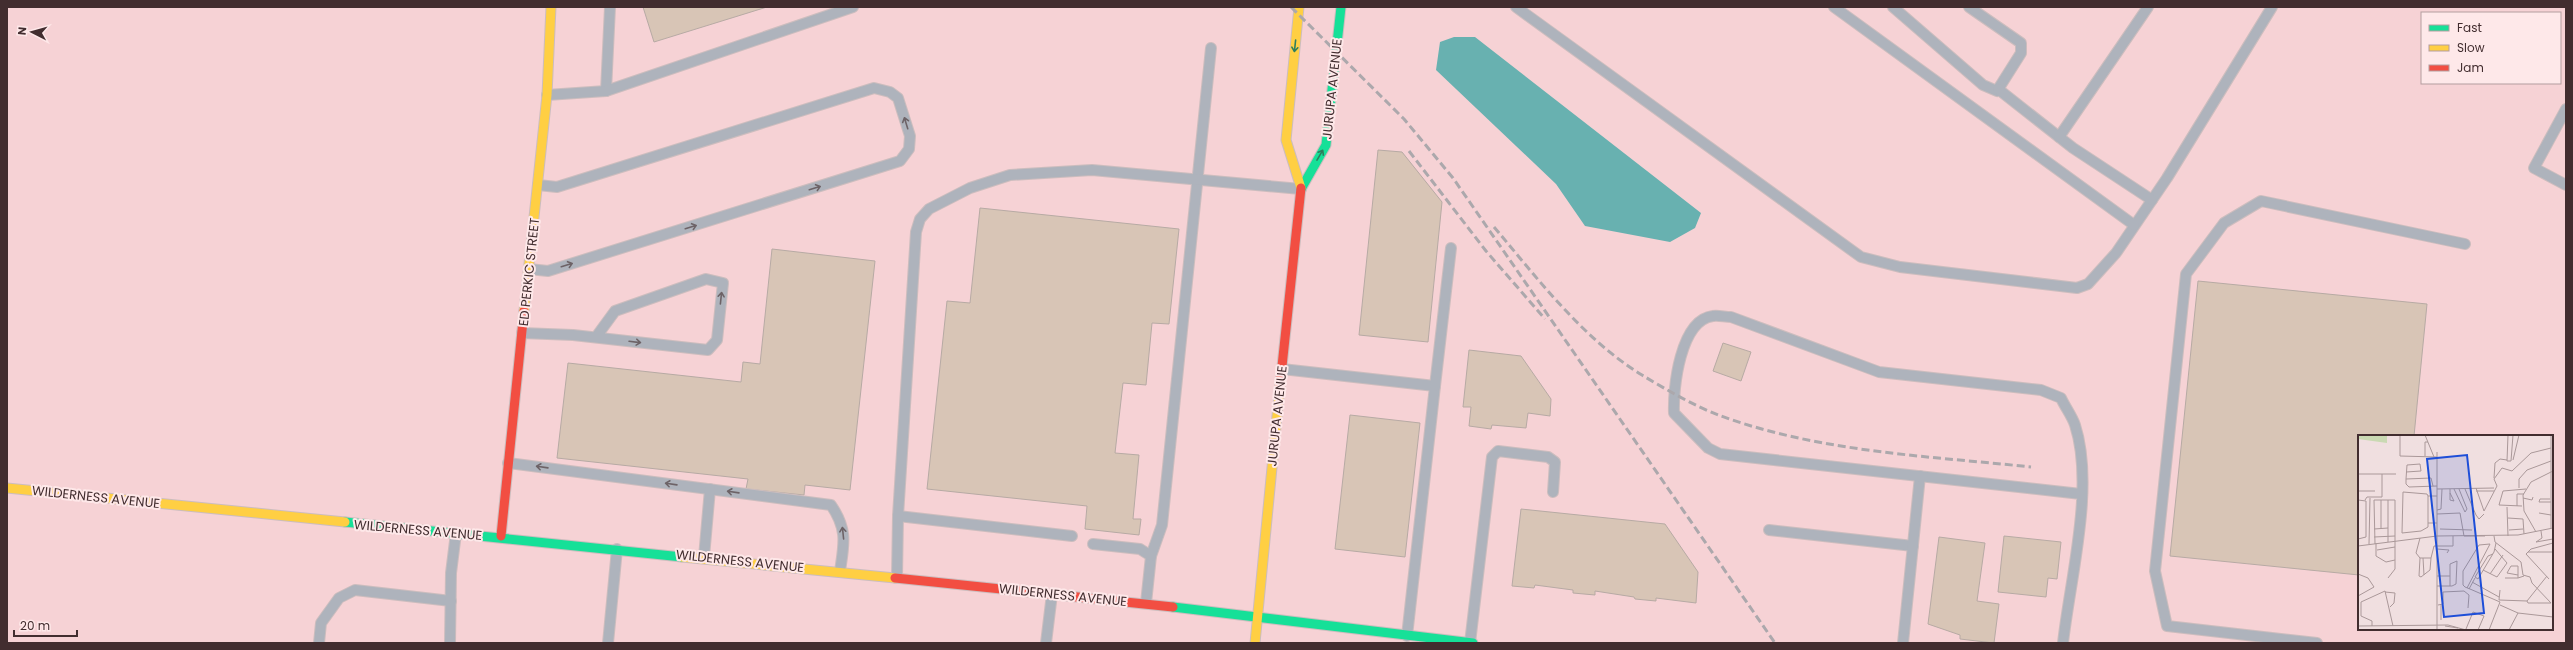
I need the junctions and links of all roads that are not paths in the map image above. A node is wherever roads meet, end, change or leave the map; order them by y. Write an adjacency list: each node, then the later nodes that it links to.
1 (551, 7): 15 (street, ED PERKIC STREET)
2 (610, 7): 14 (lane)
3 (853, 7): 14 (lane)
4 (1299, 7): 21 (street, JURUPA AVENUE, one-way to 21)
5 (1341, 7): 21 (street, JURUPA AVENUE, one-way to 5)
6 (1516, 7): 23 (lane)
7 (1834, 7): 23 (lane)
8 (1893, 7): 13 (lane)
9 (1969, 7): 13 (lane)
10 (2148, 7): 17 (lane)
11 (2272, 7): 22 (lane)
12 (1211, 48): 18 (lane)
13 (1998, 89): 17 (lane)
14 (606, 91): 15 (lane)
15 (547, 95): 19 (street, ED PERKIC STREET)
16 (2566, 109): 20 (lane)
17 (2058, 137): 22 (lane)
18 (1198, 180): 21 (lane); 37 (lane); 45 (lane)
19 (538, 185): 26 (street, ED PERKIC STREET); 26 (lane, one-way to 19)
20 (2566, 185)
21 (1301, 189): 29 (street, JURUPA AVENUE)
22 (2152, 200): 23 (lane)
23 (2134, 225)
24 (2465, 244): 54 (lane)
25 (1450, 248): 30 (lane)
26 (529, 269): 27 (street, ED PERKIC STREET)
27 (522, 333): 28 (lane); 31 (street, ED PERKIC STREET)
28 (596, 337): 28 (lane, one-way to 28)
29 (1282, 370): 30 (lane); 52 (street, JURUPA AVENUE)
30 (1435, 386): 53 (lane)
31 (508, 463): 34 (lane, one-way to 31); 40 (street, ED PERKIC STREET)
32 (1920, 476): 36 (lane); 36 (lane); 43 (lane)
33 (7, 488): 39 (street, WILDERNESS AVENUE)
34 (710, 489): 46 (lane); 47 (lane, one-way to 34)
35 (1553, 492): 60 (lane)
36 (2081, 494): 62 (lane)
37 (898, 516): 41 (lane); 48 (lane)
38 (1769, 530): 43 (lane)
39 (456, 533): 40 (street, WILDERNESS AVENUE); 50 (lane)
40 (501, 536): 44 (street, WILDERNESS AVENUE)
41 (1072, 536)
42 (1093, 544): 45 (lane)
43 (1913, 546): 61 (lane)
44 (618, 549): 46 (street, WILDERNESS AVENUE); 57 (lane)
45 (1151, 556): 51 (lane)
46 (704, 557): 47 (street, WILDERNESS AVENUE)
47 (840, 572): 48 (street, WILDERNESS AVENUE)
48 (897, 577): 49 (street, WILDERNESS AVENUE)
49 (1052, 594): 51 (street, WILDERNESS AVENUE); 58 (lane)
50 (451, 601): 55 (lane); 56 (lane)
51 (1146, 603): 52 (street, WILDERNESS AVENUE)
52 (1256, 615): 53 (street, WILDERNESS AVENUE); 59 (street, JURUPA AVENUE)
53 (1406, 639): 60 (street, WILDERNESS AVENUE)
54 (2257, 640): 63 (lane)
55 (319, 643)
56 (450, 643)
57 (608, 643)
58 (1046, 643)
59 (1255, 643)
60 (1472, 643)
61 (1903, 643)
62 (2063, 643)
63 (2317, 643)

